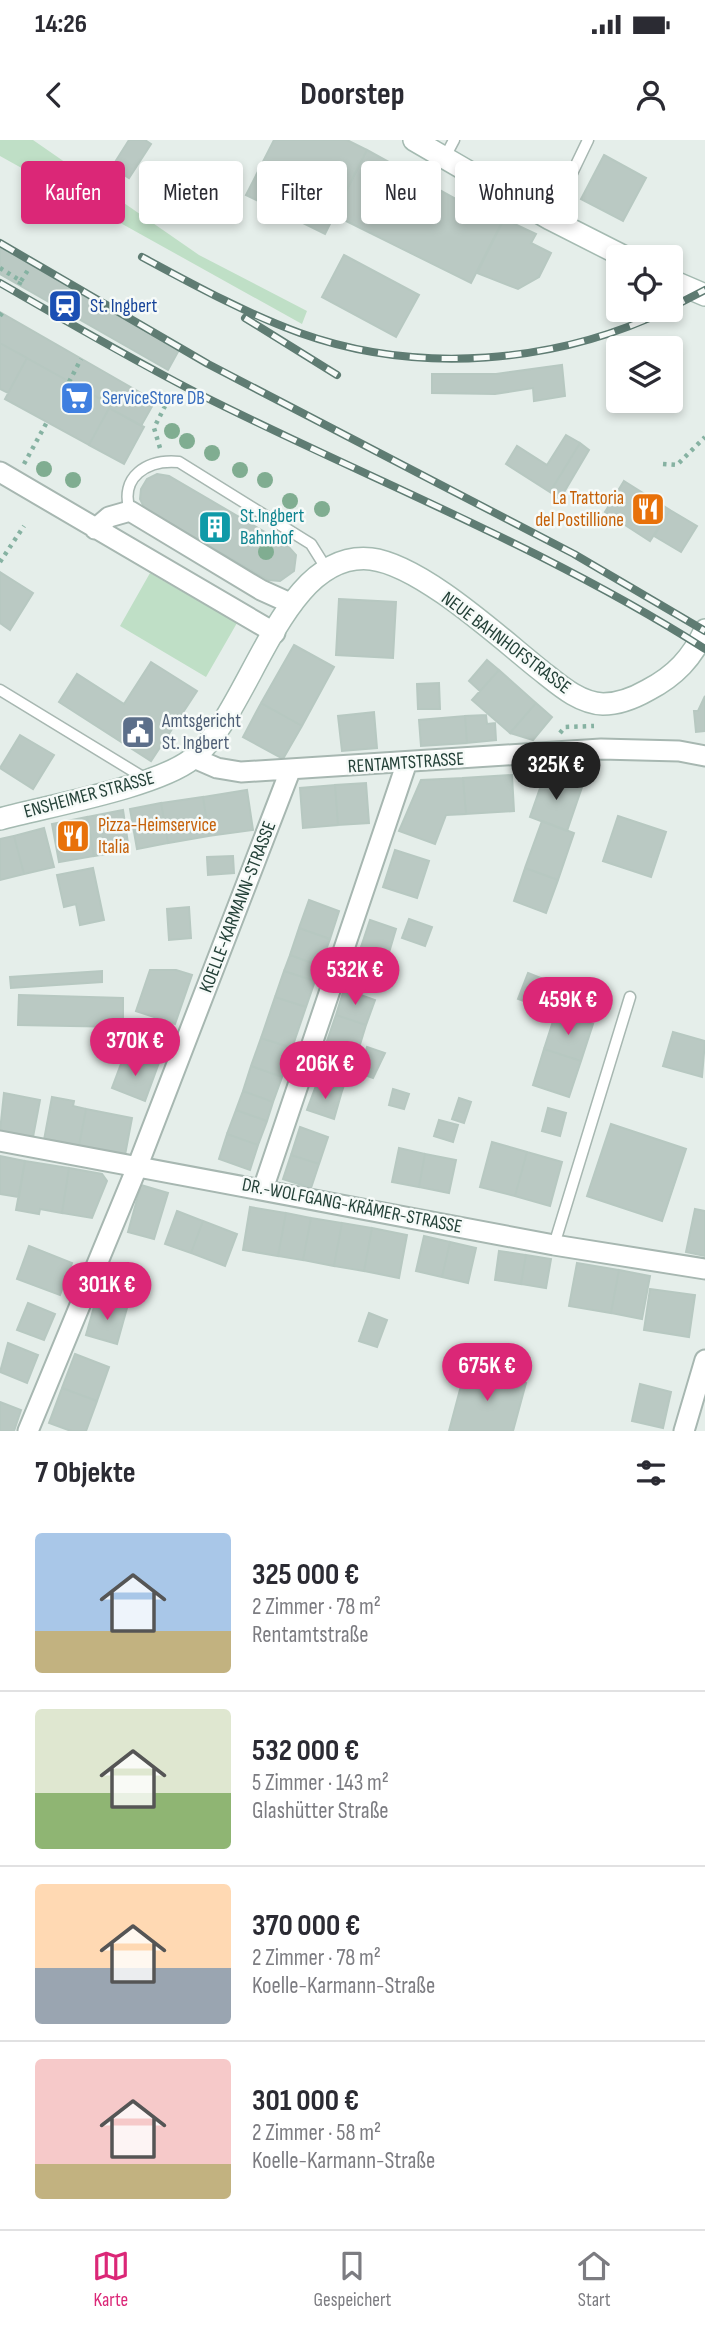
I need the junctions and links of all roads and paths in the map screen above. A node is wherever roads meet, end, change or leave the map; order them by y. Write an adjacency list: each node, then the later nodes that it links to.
1 (414, 140): 3 (main road)
2 (588, 140): 5 (lane)
3 (449, 148): 4 (main road)
4 (467, 161)
5 (578, 161)
6 (560, 224): 7 (main road)
7 (606, 247)
8 (0, 268): 9 (path)
9 (27, 270)
10 (683, 286): 11 (main road)
11 (705, 295)
12 (80, 359): 13 (path)
13 (69, 382)
14 (165, 406): 16 (path)
15 (47, 422): 19 (path)
16 (157, 437)
17 (705, 437): 18 (path)
18 (663, 464)
19 (7, 476): 22 (street)
20 (130, 512): 22 (street); 24 (lane); 25 (street)
21 (24, 526): 23 (path)
22 (95, 529): 27 (street)
23 (0, 562)
24 (326, 568): 25 (main road, ENSHEIMER STRASSE); 26 (main road, NEUE BAHNHOFSTRASSE)
25 (292, 604): 27 (main road, ENSHEIMER STRASSE)
26 (705, 630)
27 (275, 633): 32 (main road, ENSHEIMER STRASSE)
28 (0, 690): 35 (lane)
29 (599, 726): 30 (path)
30 (565, 727)
31 (705, 756): 33 (street, RENTAMTSTRASSE)
32 (194, 758): 34 (street, RENTAMTSTRASSE); 35 (main road, ENSHEIMER STRASSE)
33 (407, 762): 34 (street, RENTAMTSTRASSE); 40 (street)
34 (290, 771): 39 (street, KOELLE-KARMANN-STRASSE)
35 (148, 780): 36 (main road, ENSHEIMER STRASSE)
36 (0, 819)
37 (630, 997): 41 (lane)
38 (0, 1141): 39 (street, DR.-WOLFGANG-KRÄMER-STRASSE)
39 (138, 1165): 40 (street, DR.-WOLFGANG-KRÄMER-STRASSE); 44 (street, KOELLE-KARMANN-STRASSE)
40 (263, 1189): 41 (street, DR.-WOLFGANG-KRÄMER-STRASSE)
41 (554, 1245): 42 (street, DR.-WOLFGANG-KRÄMER-STRASSE)
42 (705, 1269)
43 (705, 1360): 45 (street)
44 (28, 1431)
45 (684, 1431)

